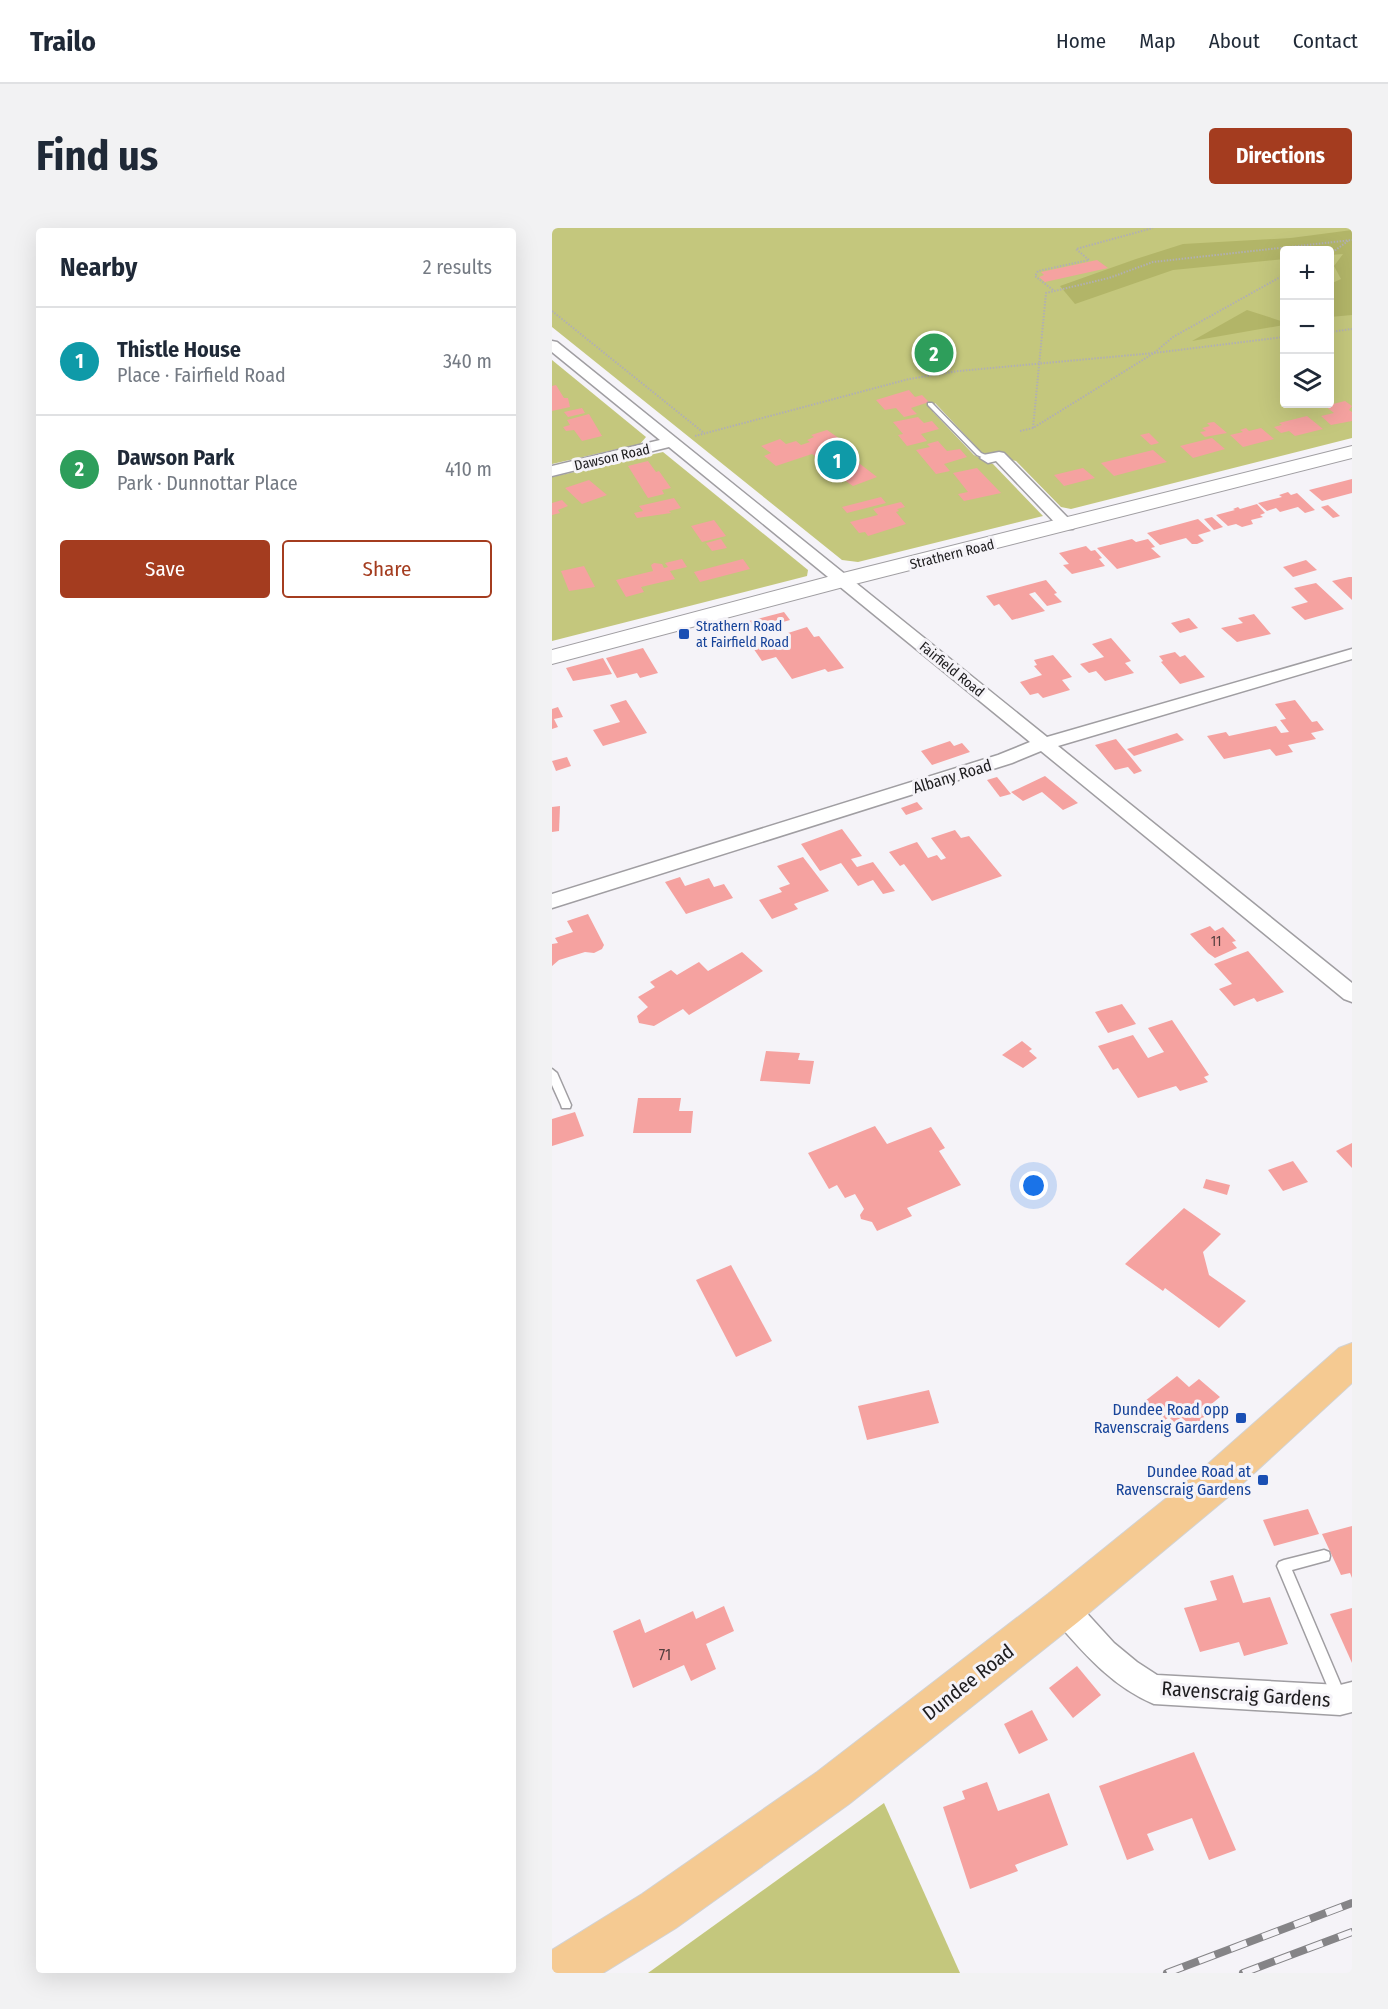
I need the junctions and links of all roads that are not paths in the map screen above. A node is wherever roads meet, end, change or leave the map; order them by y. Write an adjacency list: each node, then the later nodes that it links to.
1 (552, 345): 3 (street, Fairfield Road)
2 (930, 404): 5 (lane)
3 (672, 442): 6 (street, Dawson Road); 8 (street, Fairfield Road)
4 (1352, 452): 7 (street, Strathern Road)
5 (997, 454): 7 (street)
6 (552, 471)
7 (1066, 526): 8 (street, Strathern Road)
8 (843, 580): 10 (street, Strathern Road); 11 (street, Fairfield Road)
9 (1352, 654): 11 (street, Albany Road)
10 (552, 657)
11 (1044, 744): 12 (street, Albany Road); 13 (street, Fairfield Road)
12 (552, 902)
13 (1352, 994)
14 (552, 1073): 15 (lane)
15 (566, 1105)
16 (1352, 1359): 18 (main road, Dundee Road)
17 (1324, 1556): 19 (lane)
18 (1063, 1608): 19 (street, Ravenscraig Gardens); 20 (main road, Dundee Road)
19 (1346, 1699)
20 (559, 1973)

